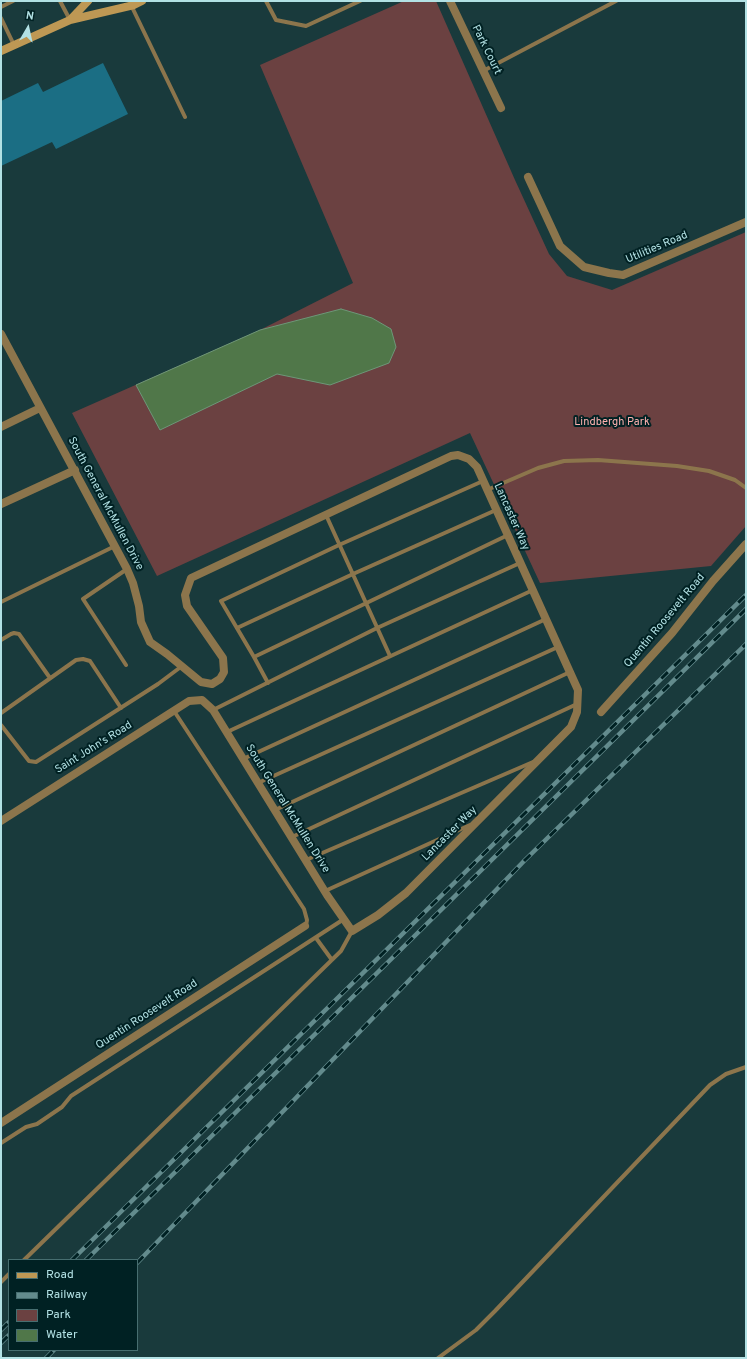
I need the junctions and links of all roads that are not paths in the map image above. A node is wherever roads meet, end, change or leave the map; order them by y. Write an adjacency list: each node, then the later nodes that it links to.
1 (13, 1): 10 (lane)
2 (60, 1): 12 (lane)
3 (88, 1): 12 (main road)
4 (142, 1): 9 (main road)
5 (266, 1): 6 (lane)
6 (360, 1)
7 (450, 1): 15 (street, Park Court)
8 (616, 1): 15 (lane)
9 (131, 5): 12 (main road); 17 (lane)
10 (1, 7)
11 (1, 18): 13 (lane)
12 (70, 20): 13 (main road)
13 (14, 45): 14 (main road)
14 (1, 51)
15 (483, 70): 16 (street, Park Court)
16 (502, 108)
17 (185, 117)
18 (528, 177): 19 (street, Utilities Road)
19 (746, 222)
20 (1, 334): 21 (street, South General McMullen Drive)
21 (40, 408): 22 (street); 23 (street, South General McMullen Drive)
22 (1, 427)
23 (75, 470): 27 (street); 33 (street, South General McMullen Drive)
24 (483, 481): 26 (street, Lancaster Way); 29 (street, Lancaster Way); 32 (lane)
25 (746, 488): 26 (lane)
26 (487, 490): 28 (street, Lancaster Way)
27 (1, 504)
28 (496, 510): 30 (street, Lancaster Way); 36 (lane)
29 (325, 515): 32 (lane); 50 (street, Lancaster Way)
30 (508, 535): 34 (street, Lancaster Way); 39 (lane)
31 (746, 544): 58 (street, Quentin Roosevelt Road)
32 (339, 545): 36 (lane); 41 (lane)
33 (115, 546): 35 (street, South General McMullen Drive); 38 (lane)
34 (520, 563): 37 (street, Lancaster Way); 42 (lane)
35 (127, 569): 47 (lane); 48 (street, South General McMullen Drive)
36 (353, 574): 39 (lane); 41 (lane)
37 (533, 590): 40 (street, Lancaster Way); 45 (lane)
38 (1, 602)
39 (366, 604): 42 (lane); 46 (lane)
40 (546, 619): 44 (street, Lancaster Way); 62 (lane)
41 (237, 628): 46 (lane)
42 (378, 628): 45 (lane); 52 (lane)
43 (1, 640): 51 (lane)
44 (558, 647): 49 (street, Lancaster Way); 64 (lane)
45 (390, 656): 61 (lane)
46 (254, 657): 52 (lane)
47 (126, 666)
48 (182, 666): 50 (street, South General McMullen Drive); 55 (lane)
49 (570, 672): 54 (street, Lancaster Way); 65 (lane)
50 (193, 676)
51 (50, 678): 55 (lane); 59 (lane)
52 (268, 683): 56 (lane)
53 (202, 700): 56 (street, South General McMullen Drive); 57 (street, Saint John's Road)
54 (577, 704): 63 (street, Lancaster Way); 68 (lane)
55 (121, 708): 60 (lane)
56 (213, 710): 61 (street, South General McMullen Drive)
57 (174, 711): 67 (street, Saint John's Road); 72 (lane)
58 (601, 712)
59 (1, 713)
60 (1, 725)
61 (227, 732): 62 (street, South General McMullen Drive)
62 (243, 759): 64 (street, South General McMullen Drive)
63 (539, 759): 66 (street, Lancaster Way); 69 (lane)
64 (258, 783): 65 (street, South General McMullen Drive)
65 (275, 810): 68 (street, South General McMullen Drive)
66 (478, 821): 70 (lane); 73 (street, Lancaster Way)
67 (1, 822)
68 (292, 837): 69 (street, South General McMullen Drive)
69 (306, 860): 70 (street, South General McMullen Drive)
70 (325, 891): 71 (street, South General McMullen Drive)
71 (344, 919): 73 (street, South General McMullen Drive); 74 (lane)
72 (306, 926): 77 (street, Quentin Roosevelt Road)
73 (352, 931): 75 (lane)
74 (316, 938): 75 (lane); 78 (lane)
75 (332, 960): 79 (lane)
76 (746, 1067): 80 (lane)
77 (1, 1123)
78 (1, 1143)
79 (25, 1259)
80 (438, 1358)

